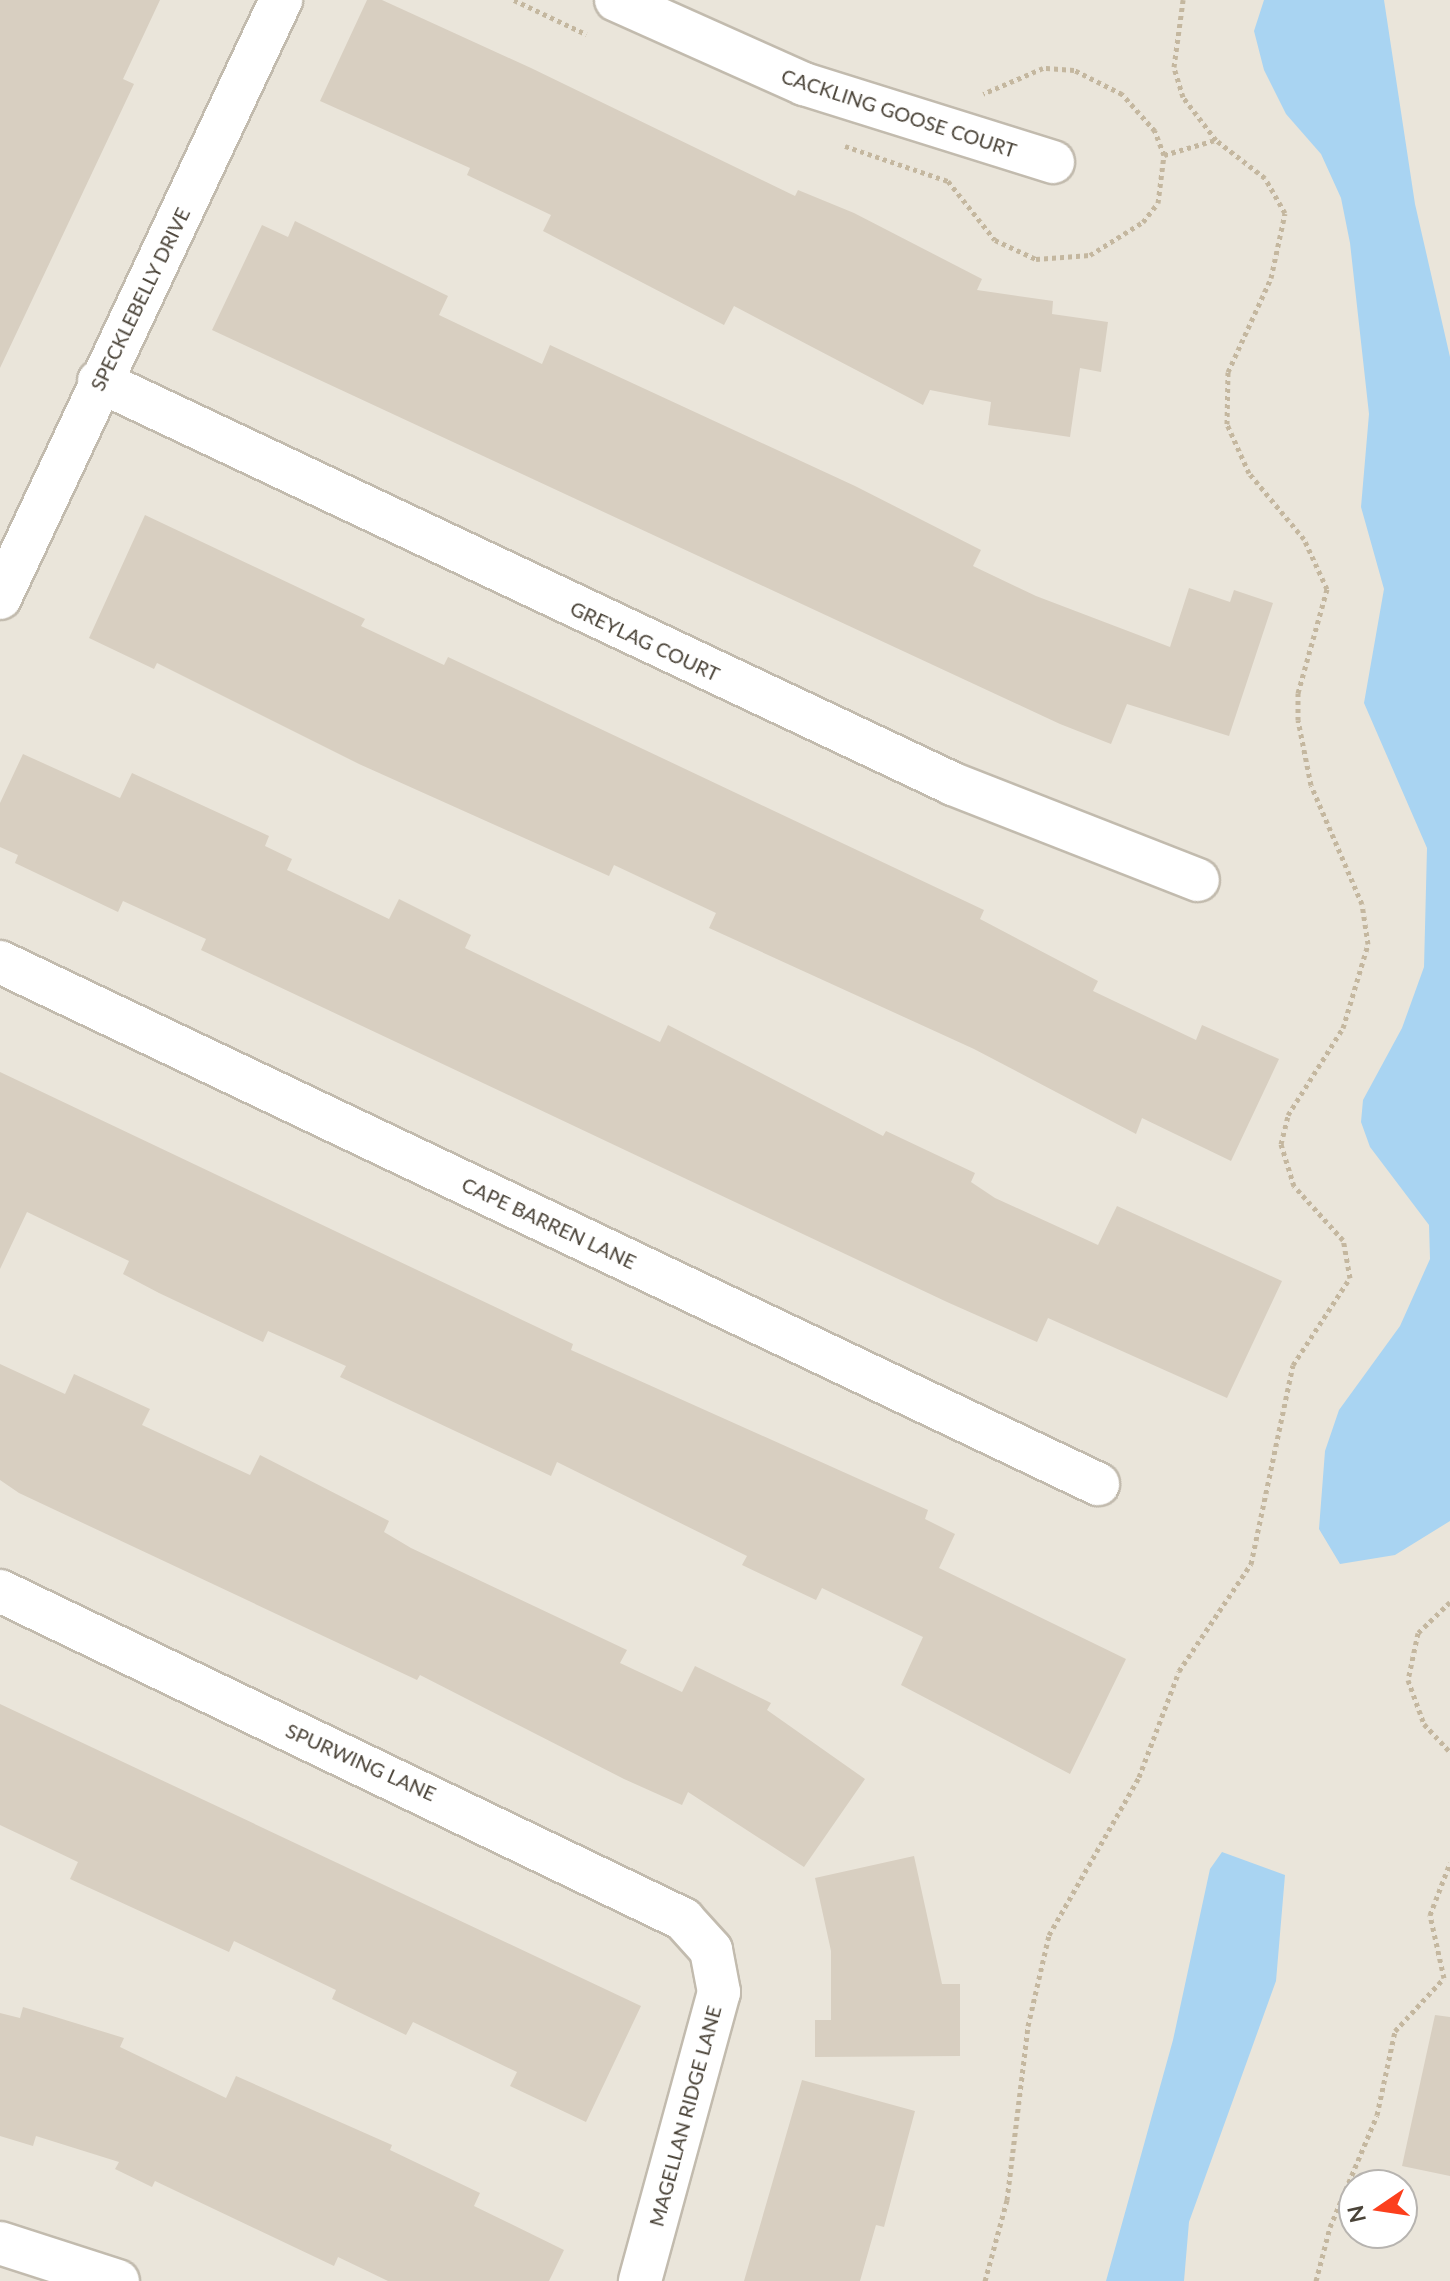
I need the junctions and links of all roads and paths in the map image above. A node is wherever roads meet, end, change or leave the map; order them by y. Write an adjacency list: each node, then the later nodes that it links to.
1 (281, 0): 7 (street, SPECKLEBELLY DRIVE)
2 (616, 0): 6 (street, CACKLING GOOSE COURT)
3 (1183, 0): 4 (path)
4 (1216, 140): 5 (path); 21 (path)
5 (1164, 155)
6 (1053, 162)
7 (99, 381): 8 (street, SPECKLEBELLY DRIVE); 9 (street, GREYLAG COURT)
8 (0, 598)
9 (1198, 880)
10 (0, 962): 11 (street, CAPE BARREN LANE)
11 (1098, 1484)
12 (0, 1591): 16 (street, SPURWING LANE)
13 (1450, 1602): 14 (path)
14 (1450, 1752)
15 (1450, 1863): 17 (path)
16 (711, 1950): 20 (street, MAGELLAN RIDGE LANE)
17 (1447, 1980): 22 (path)
18 (0, 2243): 19 (street)
19 (118, 2281)
20 (640, 2281)
21 (985, 2281)
22 (1316, 2281)

